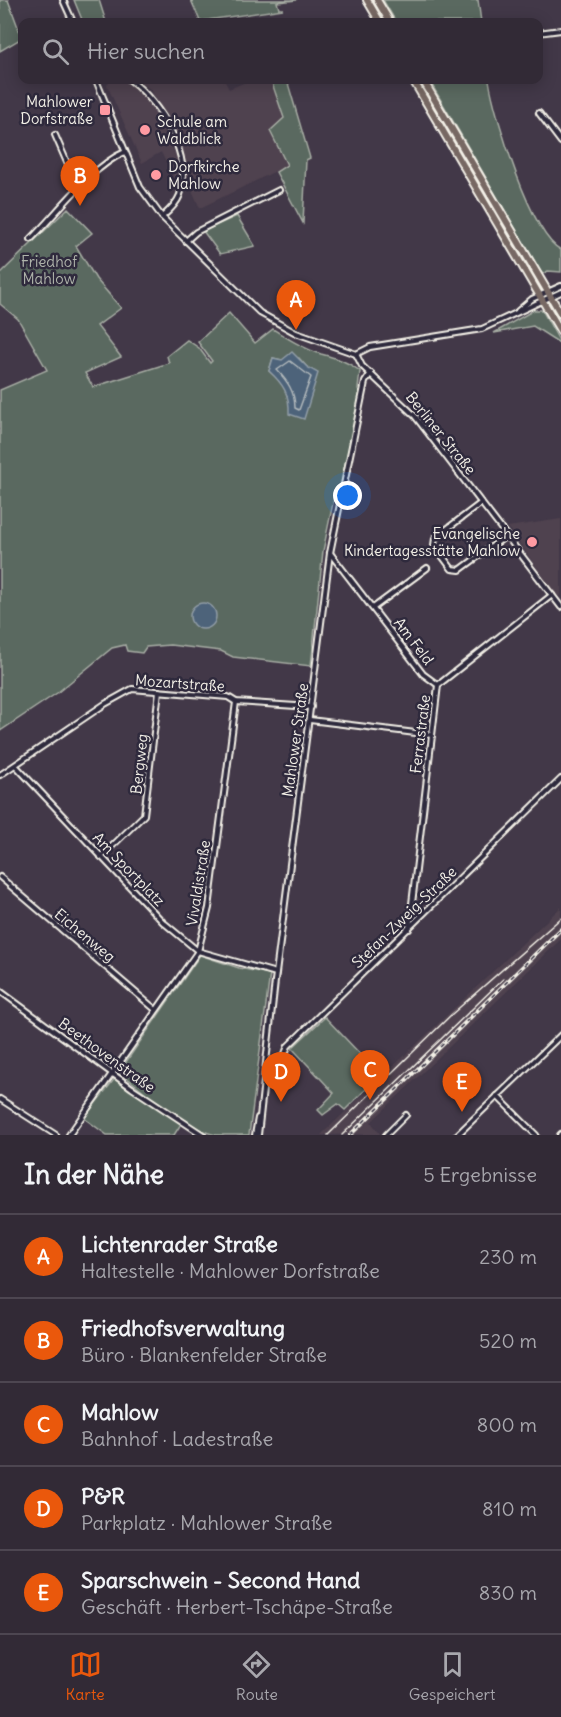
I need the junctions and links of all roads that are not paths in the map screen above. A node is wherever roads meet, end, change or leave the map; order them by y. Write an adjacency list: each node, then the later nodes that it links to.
1 (63, 0): 4 (street)
2 (367, 0): 5 (main road)
3 (377, 0): 6 (main road)
4 (71, 18)
5 (378, 18)
6 (388, 18)
7 (561, 30): 8 (street)
8 (543, 32)
9 (100, 84): 16 (street)
10 (135, 84): 19 (street)
11 (415, 84): 25 (main road)
12 (425, 84): 24 (main road)
13 (539, 113): 15 (street)
14 (55, 135): 17 (street)
15 (561, 142)
16 (125, 152): 17 (street); 19 (street)
17 (79, 190): 20 (street)
18 (279, 190): 21 (street)
19 (162, 217): 21 (street)
20 (31, 239)
21 (186, 242): 30 (street)
22 (561, 286): 24 (street)
23 (561, 292): 24 (street)
24 (550, 295): 25 (street); 26 (street); 27 (main road)
25 (539, 296): 26 (main road); 28 (street)
26 (543, 302): 28 (street); 29 (main road)
27 (561, 314)
28 (514, 315): 30 (street)
29 (561, 333)
30 (356, 354): 31 (street, Berliner Straße)
31 (371, 373): 32 (street, Berliner Straße); 34 (street, Mahlower Straße)
32 (481, 503): 33 (street, Berliner Straße); 33 (street)
33 (506, 536): 36 (street, Berliner Straße)
34 (330, 553): 38 (street, Am Feld); 42 (street, Mahlower Straße)
35 (427, 568): 38 (street)
36 (552, 595): 37 (street, Berliner Straße); 39 (street, Ferrastraße)
37 (561, 607)
38 (373, 608): 39 (street, Am Feld)
39 (438, 685): 44 (street, Ferrastraße)
40 (159, 691): 41 (street, Mozartstraße); 45 (street, Mozartstraße); 48 (street, Bergweg)
41 (236, 702): 42 (street, Mozartstraße); 51 (street, Vivaldistraße)
42 (311, 707): 43 (street, Mahlower Straße)
43 (310, 720): 44 (street); 52 (street, Mahlower Straße)
44 (432, 735): 50 (street, Ferrastraße)
45 (16, 766): 46 (street, Mozartstraße); 48 (street, Am Sportplatz)
46 (0, 775)
47 (561, 779): 50 (street, Stefan-Zweig-Straße)
48 (101, 858): 51 (street, Am Sportplatz)
49 (0, 877): 54 (street, Eichenweg)
50 (409, 929): 56 (street, Stefan-Zweig-Straße)
51 (198, 951): 52 (street, Am Sportplatz); 54 (street, Vivaldistraße)
52 (276, 973): 56 (street, Mahlower Straße)
53 (0, 991): 57 (street, Beethovenstraße)
54 (156, 1010): 57 (street, Vivaldistraße)
55 (561, 1035): 58 (street)
56 (266, 1065): 64 (street, Mahlower Straße)
57 (113, 1074): 62 (street, Vivaldistraße); 63 (street, Beethovenstraße)
58 (497, 1096): 66 (street); 67 (street)
59 (0, 1099): 61 (street)
60 (406, 1115): 65 (street)
61 (56, 1135)
62 (69, 1135)
63 (203, 1135)
64 (257, 1135)
65 (386, 1135)
66 (457, 1135)
67 (536, 1135)

